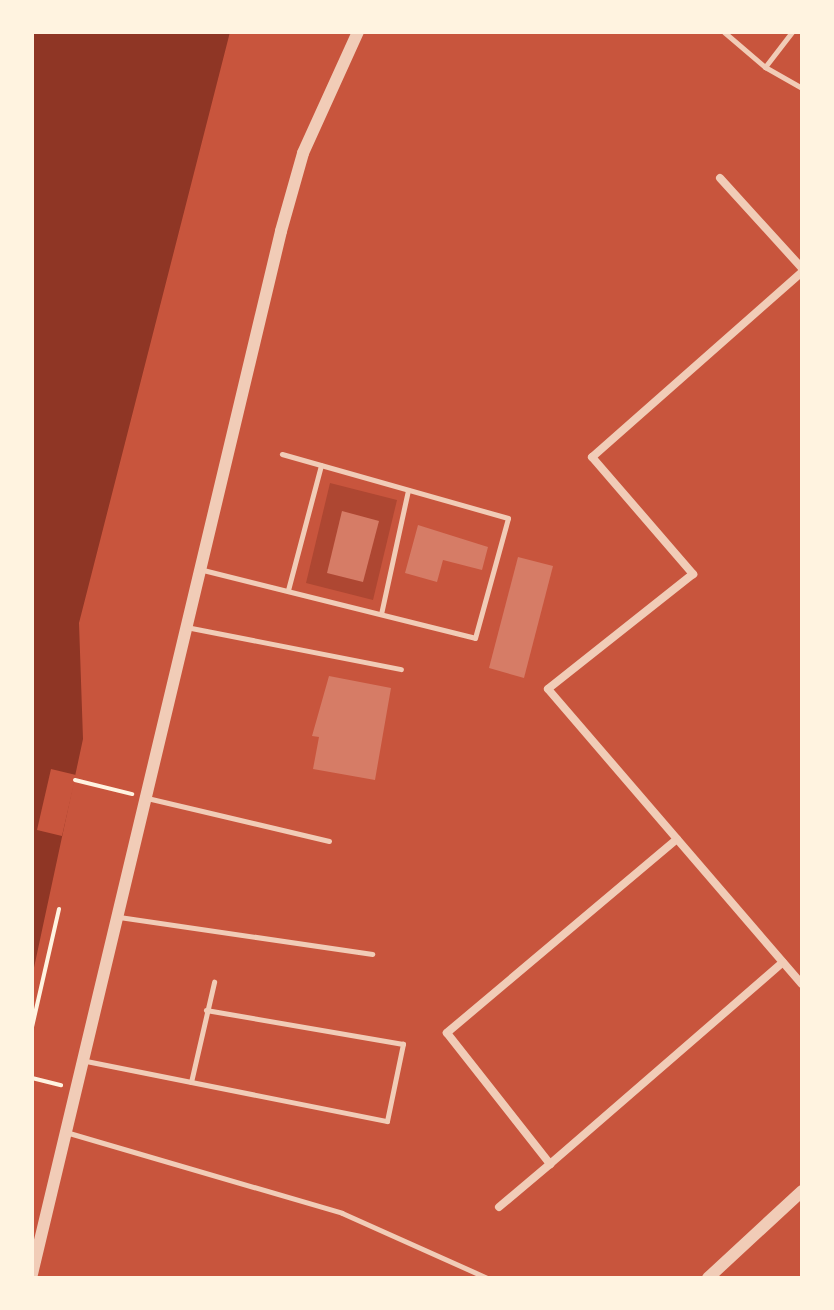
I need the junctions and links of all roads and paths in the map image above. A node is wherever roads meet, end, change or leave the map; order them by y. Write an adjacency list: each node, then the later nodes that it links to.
1 (358, 32): 11 (street)
2 (724, 32): 4 (lane)
3 (792, 32): 4 (lane)
4 (765, 67): 5 (lane)
5 (802, 88)
6 (720, 178): 7 (street)
7 (802, 270): 18 (street)
8 (282, 454): 9 (lane)
9 (321, 465): 10 (lane); 12 (lane)
10 (408, 490): 13 (lane); 13 (lane)
11 (198, 569): 12 (lane); 14 (street)
12 (288, 590): 13 (lane)
13 (381, 614)
14 (183, 626): 15 (lane); 17 (street)
15 (401, 669)
16 (75, 780): 17 (path)
17 (146, 798): 19 (lane); 21 (street)
18 (677, 839): 23 (street); 33 (street)
19 (329, 841)
20 (59, 909): 27 (path)
21 (119, 917): 22 (lane); 28 (street)
22 (372, 954)
23 (783, 962): 25 (street); 33 (street)
24 (214, 982): 26 (lane)
25 (802, 984)
26 (206, 1010): 30 (lane); 30 (lane)
27 (32, 1027)
28 (86, 1061): 30 (lane); 31 (street)
29 (32, 1078): 31 (path)
30 (191, 1082)
31 (79, 1090): 32 (street)
32 (69, 1133): 36 (street); 37 (lane)
33 (550, 1164): 35 (street)
34 (802, 1191): 38 (street)
35 (499, 1207)
36 (32, 1274)
37 (487, 1278)
38 (708, 1278)

